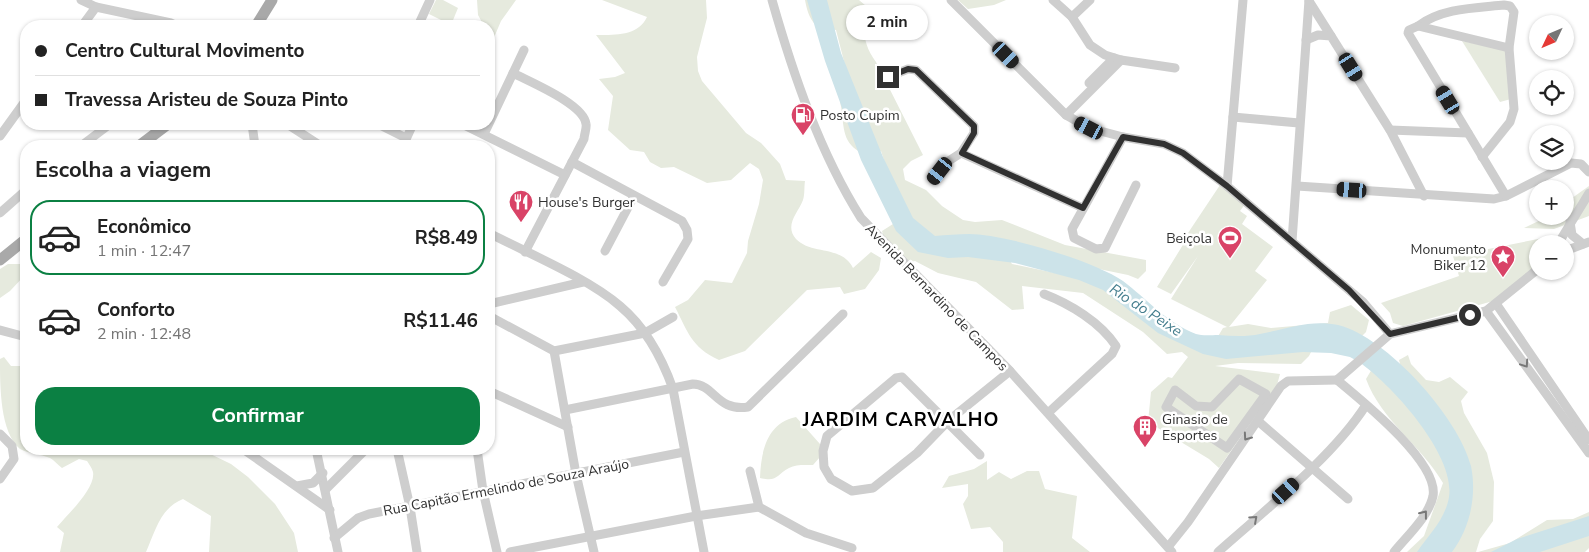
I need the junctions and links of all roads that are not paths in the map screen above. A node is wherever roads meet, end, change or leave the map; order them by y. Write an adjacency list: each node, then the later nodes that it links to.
1 (81, 0): 10 (street)
2 (272, 0): 14 (main road)
3 (430, 0): 15 (street)
4 (772, 0): 87 (street, Avenida Bernardino de Campos)
5 (951, 0): 27 (street)
6 (1053, 0): 11 (street)
7 (1090, 0): 11 (street)
8 (1243, 0): 28 (street)
9 (1309, 0): 17 (street); 18 (street)
10 (96, 7): 12 (street); 13 (street)
11 (1072, 17): 21 (street)
12 (86, 20)
13 (157, 20)
14 (260, 20)
15 (421, 20)
16 (1418, 26): 19 (street); 19 (street); 37 (street)
17 (1331, 36): 18 (street); 36 (street)
18 (1306, 40): 29 (street)
19 (1510, 48): 46 (street)
20 (524, 50): 23 (street)
21 (1117, 59): 22 (street); 27 (street)
22 (1175, 68)
23 (513, 73): 26 (street); 47 (street)
24 (888, 77): 45 (street)
25 (20, 108): 39 (street)
26 (495, 111)
27 (1064, 113): 40 (street)
28 (1233, 117): 29 (street); 52 (street)
29 (1299, 122): 53 (street)
30 (102, 130): 41 (street)
31 (160, 130): 42 (main road)
32 (296, 130): 43 (street)
33 (387, 130): 44 (street)
34 (475, 130): 38 (street)
35 (486, 130): 38 (street)
36 (1390, 130): 37 (street); 57 (street)
37 (1468, 133): 46 (street)
38 (484, 134): 49 (street)
39 (0, 136)
40 (1123, 137): 52 (street); 60 (street)
41 (89, 140)
42 (147, 140)
43 (312, 140)
44 (401, 140)
45 (962, 153): 50 (street); 60 (street)
46 (1482, 157): 58 (street)
47 (572, 162): 49 (street); 56 (street)
48 (1589, 172): 58 (street)
49 (563, 174): 69 (street)
50 (933, 180)
51 (1136, 185): 60 (street)
52 (1227, 186): 64 (street)
53 (1297, 186): 57 (street); 64 (street)
54 (1589, 193): 61 (street)
55 (20, 194): 59 (street)
56 (634, 196): 68 (street); 73 (street)
57 (1424, 196): 58 (street)
58 (1506, 196)
59 (2, 208)
60 (1083, 208)
61 (1574, 215)
62 (1571, 225): 65 (street)
63 (495, 236): 69 (street)
64 (1292, 241): 84 (street)
65 (1586, 243): 67 (street)
66 (20, 244): 70 (main road)
67 (1574, 248)
68 (605, 251)
69 (525, 252): 72 (street)
70 (0, 260)
71 (1529, 277): 76 (street)
72 (583, 282): 75 (street); 82 (street)
73 (663, 282)
74 (1044, 294): 93 (street)
75 (495, 303)
76 (1497, 304): 77 (street); 85 (street)
77 (1486, 311): 84 (street); 85 (street)
78 (843, 314): 89 (street)
79 (673, 317): 82 (street)
80 (495, 319): 86 (street)
81 (0, 330): 83 (street)
82 (645, 333): 86 (street); 89 (street)
83 (20, 335)
84 (1387, 336): 88 (street)
85 (1518, 345): 94 (street)
86 (554, 351): 92 (street)
87 (1010, 372): 93 (street, Avenida Bernardino de Campos); 95 (street)
88 (1337, 380): 91 (street); 96 (street)
89 (673, 389): 92 (street); 101 (street)
90 (495, 394): 97 (street)
91 (1366, 404): 109 (street); 133 (street, one-way to 91)
92 (565, 410): 97 (street)
93 (1048, 413): 125 (street, Avenida Bernardino de Campos)
94 (1567, 415): 99 (street); 102 (street)
95 (948, 421): 95 (street); 108 (street)
96 (1258, 421): 100 (street, one-way to 100); 109 (street)
97 (568, 427): 112 (street)
98 (0, 434): 113 (street)
99 (1589, 440)
100 (1231, 451): 100 (street); 125 (street)
101 (684, 452): 112 (street, Rua Capitão Ermelindo de Souza Araújo); 121 (street)
102 (1589, 453)
103 (252, 455): 114 (street)
104 (318, 455): 111 (street)
105 (360, 455): 115 (street)
106 (398, 455): 118 (street)
107 (478, 455): 116 (street)
108 (980, 455)
109 (1312, 466): 117 (street); 132 (street, one-way to 109)
110 (750, 471): 119 (street)
111 (322, 473): 114 (street); 115 (street)
112 (576, 474): 116 (street, Rua Capitão Ermelindo de Souza Araújo); 122 (street)
113 (0, 479)
114 (296, 486): 120 (street)
115 (326, 489): 120 (street)
116 (483, 491): 118 (street, Rua Capitão Ermelindo de Souza Araújo); 128 (street)
117 (1348, 499)
118 (410, 507): 123 (street, Rua Capitão Ermelindo de Souza Araújo); 127 (street)
119 (760, 507): 121 (street); 124 (street)
120 (330, 510): 123 (street)
121 (696, 516): 122 (street); 131 (street)
122 (591, 536): 129 (street); 130 (street)
123 (334, 538): 126 (street)
124 (852, 548)
125 (1170, 550)
126 (338, 552)
127 (417, 552)
128 (497, 552)
129 (510, 552)
130 (594, 552)
131 (704, 552)
132 (1218, 552)
133 (1394, 552)

